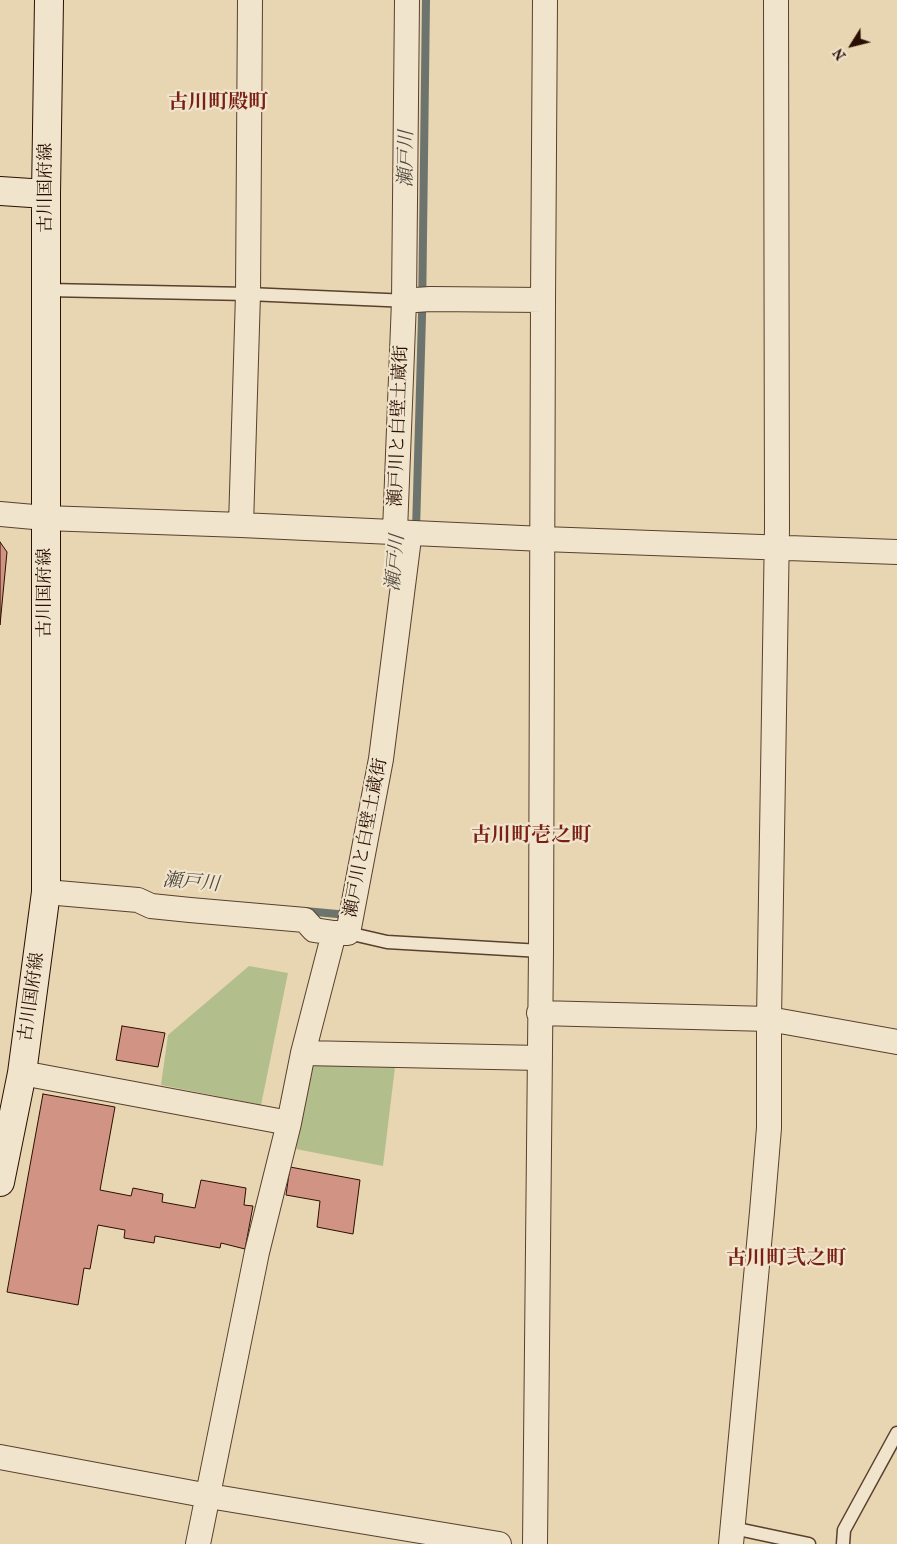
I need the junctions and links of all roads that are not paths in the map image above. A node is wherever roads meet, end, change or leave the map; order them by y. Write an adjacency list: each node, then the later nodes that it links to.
1 (49, 0): 7 (main road, 古川国府線)
2 (250, 0): 9 (street)
3 (407, 0): 10 (street, 瀬戸川と白壁土蔵街)
4 (546, 0): 11 (street)
5 (776, 0): 17 (street)
6 (0, 191): 7 (main road)
7 (46, 194): 8 (main road, 古川国府線)
8 (47, 290): 9 (lane); 13 (main road, 古川国府線)
9 (248, 294): 10 (lane); 14 (street)
10 (417, 300): 11 (street); 15 (street, 瀬戸川と白壁土蔵街)
11 (543, 300): 16 (street)
12 (0, 514): 13 (street)
13 (45, 518): 14 (street); 19 (main road, 古川国府線)
14 (241, 525): 15 (street)
15 (408, 532): 16 (street); 20 (street, 瀬戸川と白壁土蔵街)
16 (543, 539): 17 (street); 21 (street)
17 (776, 547): 18 (street); 23 (street)
18 (897, 552)
19 (46, 892): 20 (street); 27 (main road, 古川国府線)
20 (346, 924): 21 (lane); 25 (street, 瀬戸川と白壁土蔵街)
21 (541, 951): 22 (street)
22 (540, 1013): 23 (street); 26 (street)
23 (769, 1019): 24 (street); 33 (street)
24 (897, 1042)
25 (303, 1053): 26 (street); 28 (street, 瀬戸川と白壁土蔵街)
26 (540, 1058): 36 (street)
27 (11, 1069): 28 (street); 29 (main road, 古川国府線)
28 (289, 1123): 32 (street, 瀬戸川と白壁土蔵街)
29 (0, 1182)
30 (897, 1433): 38 (lane)
31 (0, 1457): 32 (street)
32 (209, 1496): 34 (street, 瀬戸川と白壁土蔵街); 35 (street)
33 (732, 1536): 37 (lane)
34 (198, 1544)
35 (500, 1544)
36 (535, 1544)
37 (809, 1544)
38 (843, 1544)

